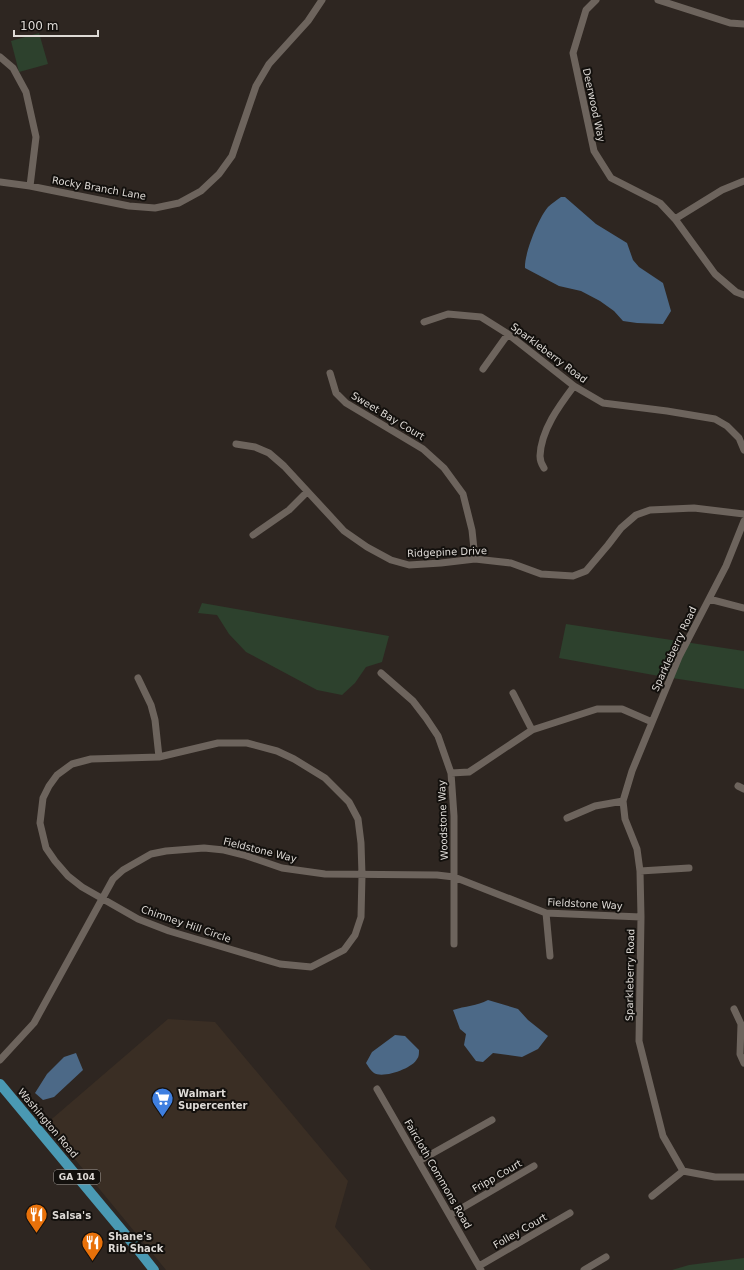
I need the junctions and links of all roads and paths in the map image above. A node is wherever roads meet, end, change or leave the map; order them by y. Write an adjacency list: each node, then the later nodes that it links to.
1 (322, 0): 8 (street, Rocky Branch Lane)
2 (596, 0): 9 (street, Deerwood Way)
3 (658, 0): 4 (street)
4 (744, 24)
5 (0, 57): 8 (street)
6 (744, 181): 9 (street)
7 (0, 182): 8 (street, Rocky Branch Lane)
8 (30, 186)
9 (675, 219): 10 (street, Deerwood Way)
10 (744, 295)
11 (424, 322): 12 (street, Sparkleberry Road)
12 (508, 334): 13 (street); 15 (street, Sparkleberry Road)
13 (483, 369)
14 (330, 373): 23 (street, Sweet Bay Court)
15 (574, 386): 17 (street, Sparkleberry Road); 18 (street)
16 (236, 444): 19 (street, Ridgepine Drive)
17 (744, 450)
18 (544, 468)
19 (308, 492): 22 (street); 23 (street, Ridgepine Drive)
20 (744, 514): 23 (street, Ridgepine Drive)
21 (744, 521): 24 (street, Sparkleberry Road)
22 (253, 535)
23 (476, 559)
24 (709, 599): 25 (street); 29 (street, Sparkleberry Road)
25 (744, 608)
26 (381, 673): 32 (street, Woodstone Way)
27 (138, 678): 31 (street)
28 (513, 693): 30 (street)
29 (652, 722): 30 (street); 33 (street, Sparkleberry Road)
30 (532, 730): 32 (street)
31 (159, 757): 37 (street, Chimney Hill Circle); 39 (street, Chimney Hill Circle)
32 (451, 774): 38 (street, Woodstone Way)
33 (623, 801): 34 (street); 36 (street, Sparkleberry Road)
34 (567, 818)
35 (689, 868): 36 (street)
36 (640, 871): 41 (street, Sparkleberry Road)
37 (362, 874): 38 (street, Fieldstone Way); 39 (street, Fieldstone Way); 39 (street, Chimney Hill Circle)
38 (454, 877): 40 (street, Fieldstone Way); 42 (street, Woodstone Way)
39 (102, 900): 45 (street, Fieldstone Way)
40 (546, 913): 41 (street, Fieldstone Way); 43 (street)
41 (641, 917): 52 (street, Sparkleberry Road)
42 (454, 944)
43 (550, 956)
44 (734, 1008): 46 (street)
45 (0, 1060)
46 (744, 1063)
47 (0, 1084): 59 (main road, Washington Road / GA 104)
48 (377, 1089): 50 (street, Faircloth Commons Road)
49 (492, 1120): 50 (street)
50 (419, 1162): 56 (street, Faircloth Commons Road)
51 (534, 1166): 56 (street, Fripp Court)
52 (683, 1171): 53 (street); 54 (street)
53 (744, 1177)
54 (652, 1196)
55 (570, 1213): 58 (street, Folley Court)
56 (450, 1215): 58 (street, Faircloth Commons Road)
57 (606, 1257): 60 (street)
58 (480, 1268)
59 (154, 1270)
60 (584, 1270)

